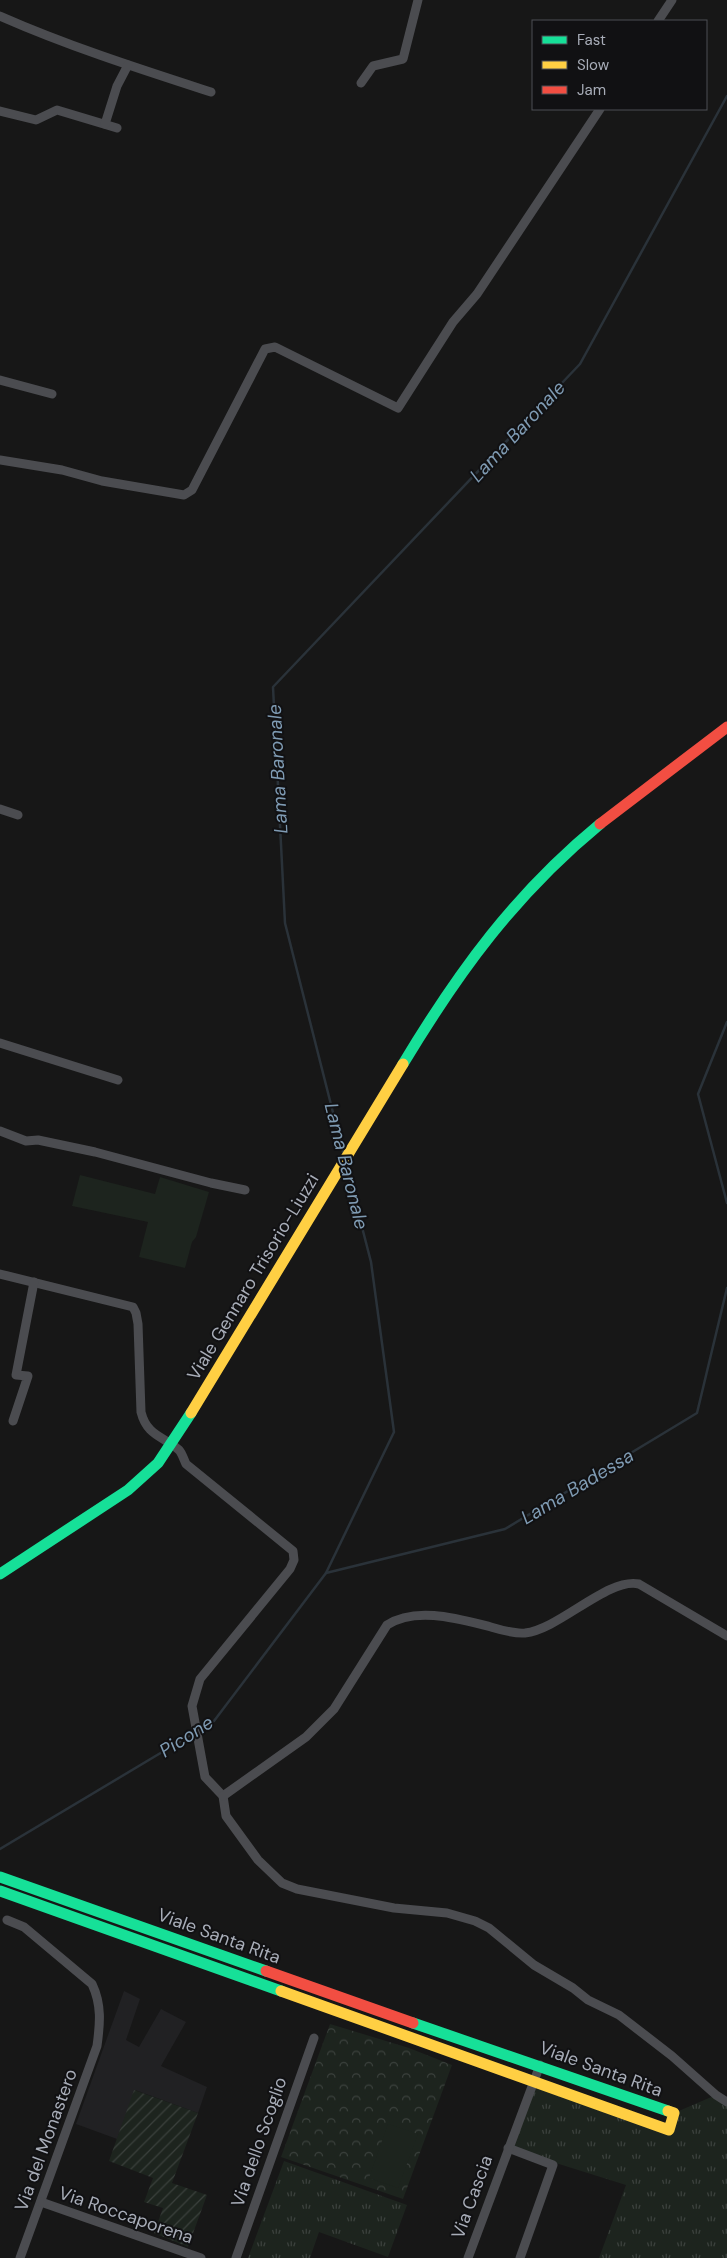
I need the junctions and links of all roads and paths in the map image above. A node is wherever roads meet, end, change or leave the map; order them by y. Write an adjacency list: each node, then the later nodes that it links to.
1 (418, 0): 6 (street)
2 (672, 0): 4 (street)
3 (0, 16): 5 (street)
4 (659, 20)
5 (128, 65): 7 (street); 10 (street)
6 (361, 83)
7 (211, 92)
8 (599, 110): 14 (street)
9 (0, 111): 10 (street)
10 (105, 124): 11 (street)
11 (117, 128)
12 (0, 380): 13 (street)
13 (52, 394)
14 (0, 460)
15 (727, 727): 25 (street, Viale Gennaro Trisorio-Liuzzi)
16 (0, 809): 17 (street)
17 (18, 815)
18 (0, 1043): 19 (street)
19 (118, 1080)
20 (0, 1131): 21 (street)
21 (245, 1190)
22 (0, 1274): 23 (street)
23 (34, 1282): 24 (street); 25 (street)
24 (13, 1421)
25 (171, 1445): 26 (street, Viale Gennaro Trisorio-Liuzzi); 28 (street)
26 (0, 1574)
27 (727, 1636): 28 (street)
28 (223, 1796): 37 (street)
29 (0, 1877): 32 (street, Viale Santa Rita)
30 (0, 1891): 33 (street, Viale Santa Rita)
31 (7, 1920): 39 (street, Via del Monastero)
32 (401, 2020): 33 (street); 35 (street, Viale Santa Rita)
33 (397, 2032): 36 (street, Viale Santa Rita)
34 (314, 2038): 42 (street, Via dello Scoglio)
35 (540, 2065): 36 (street, Via Cascia); 36 (street, Viale Santa Rita)
36 (534, 2080): 38 (street, Via Cascia)
37 (727, 2102)
38 (508, 2148): 43 (street, Via Cascia); 44 (street, Via Cascia)
39 (41, 2202): 40 (street, Via del Monastero); 41 (street, Via Roccaporena)
40 (20, 2258)
41 (201, 2258)
42 (236, 2258)
43 (468, 2258)
44 (520, 2258)

